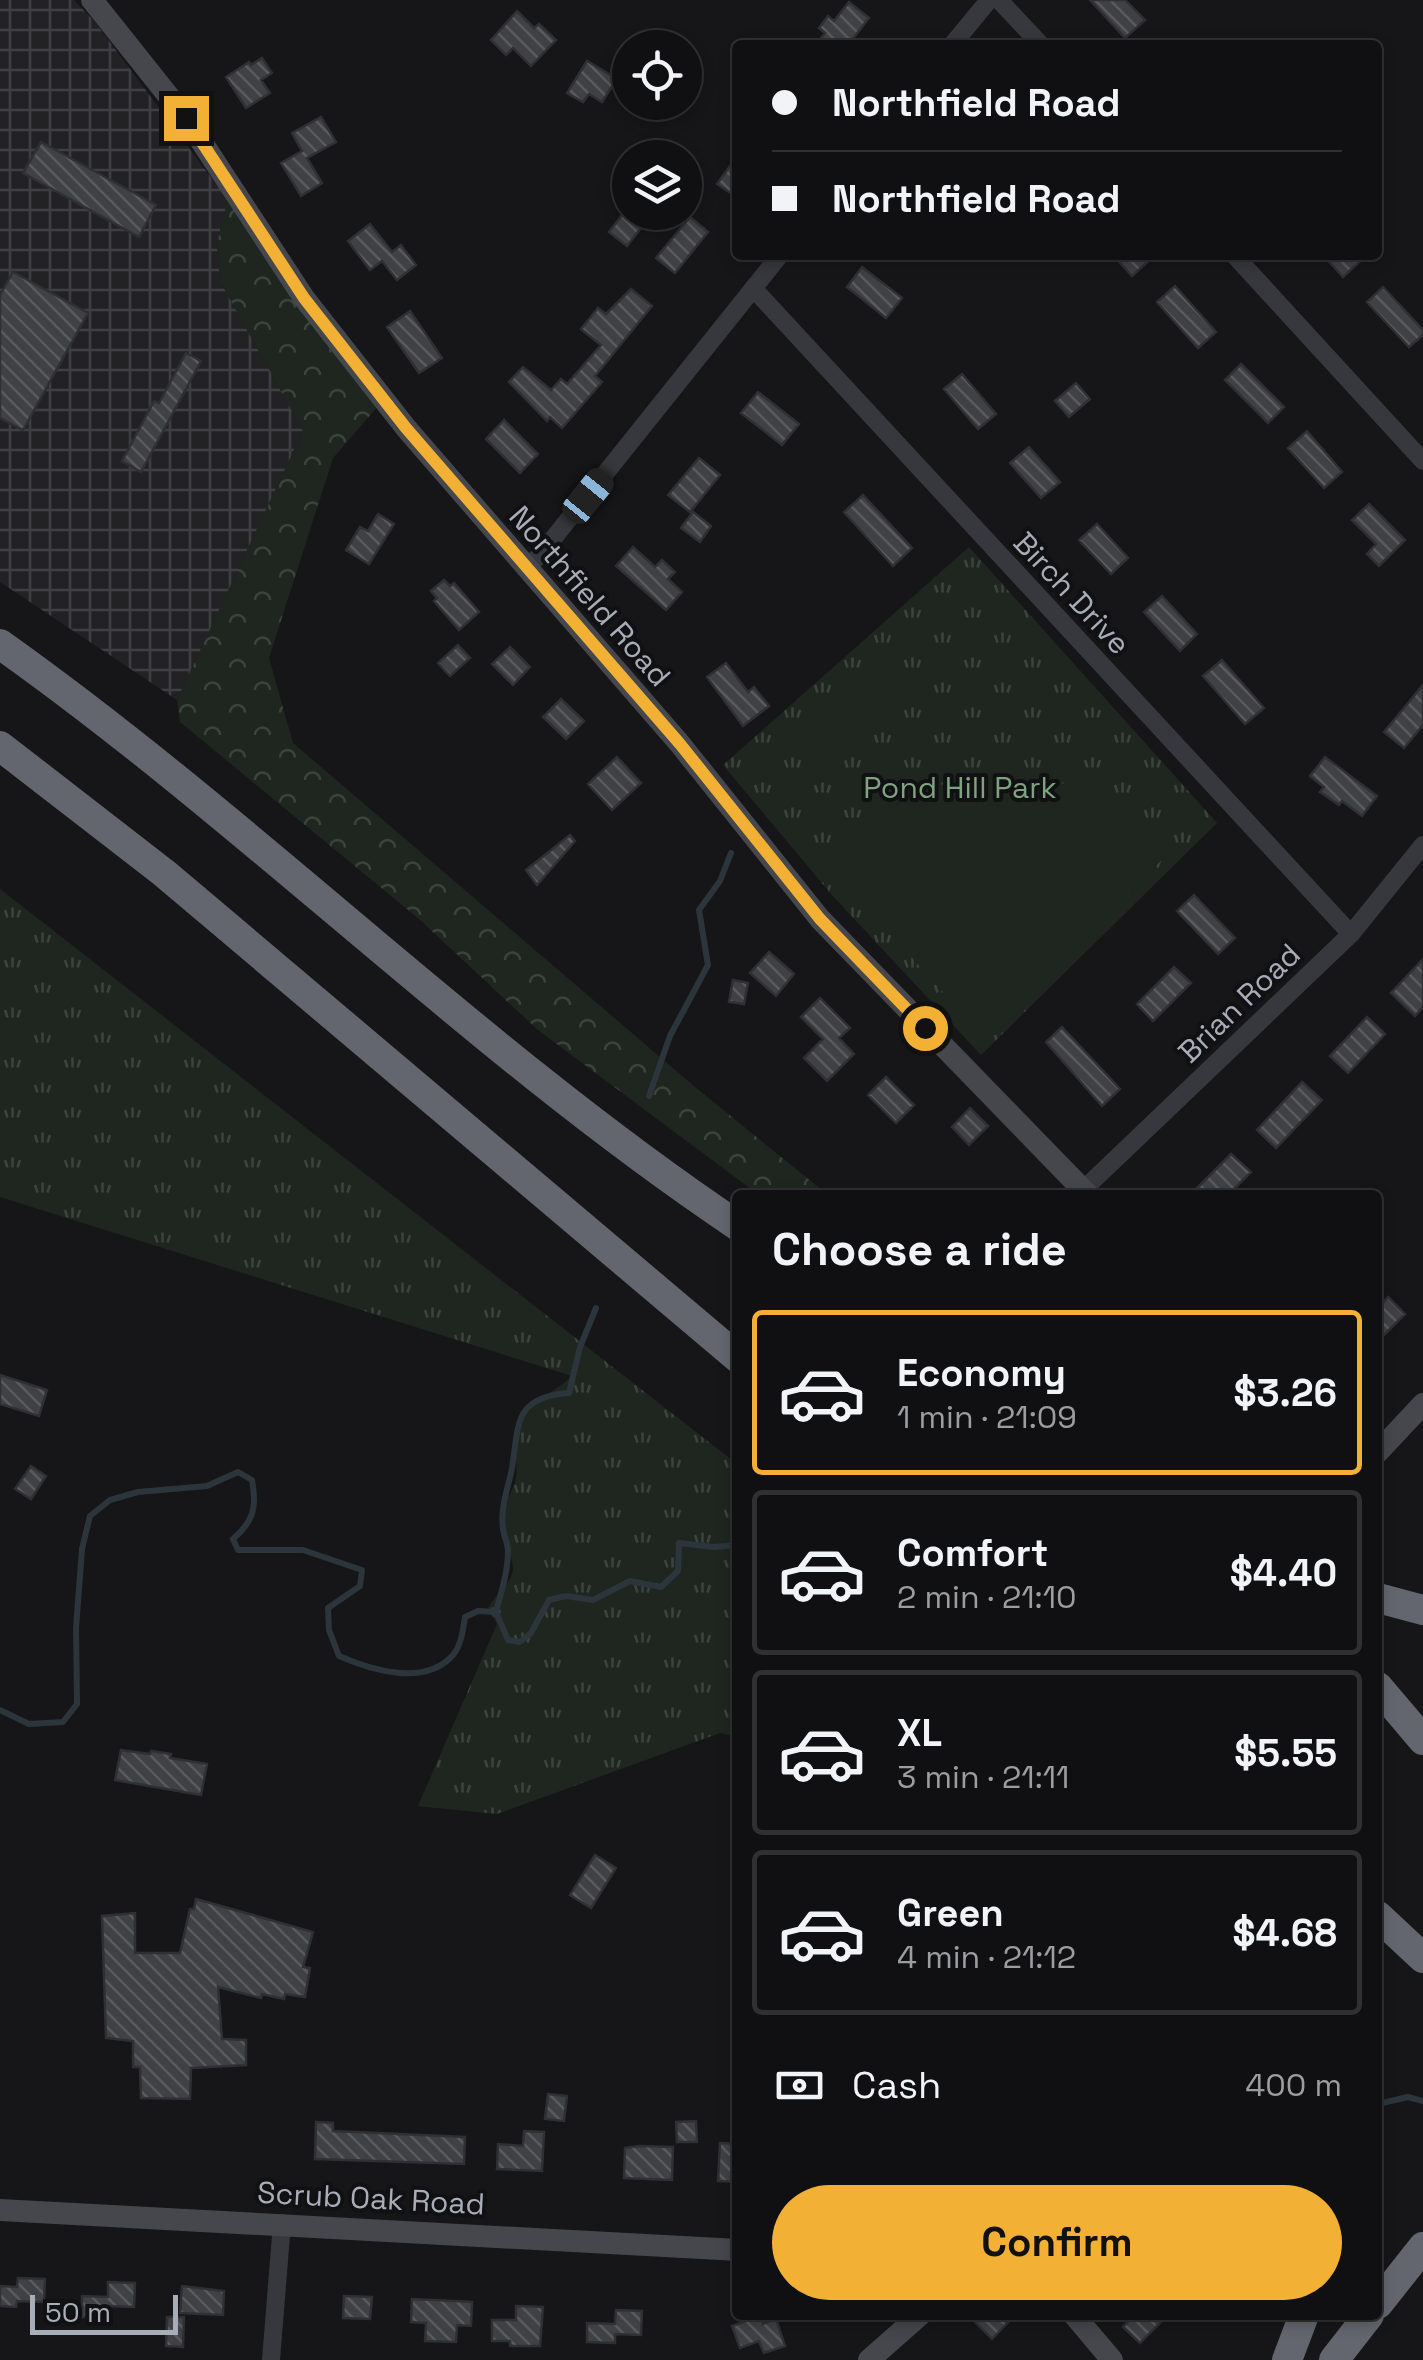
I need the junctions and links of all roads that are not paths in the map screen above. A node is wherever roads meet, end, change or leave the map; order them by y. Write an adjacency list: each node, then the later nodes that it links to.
1 (92, 0): 10 (street, Northfield Road)
2 (989, 0): 4 (street)
3 (999, 0): 5 (street)
4 (956, 40)
5 (1036, 40)
6 (776, 260): 8 (street)
7 (1239, 260): 9 (street)
8 (753, 288): 10 (street); 14 (street, Birch Drive)
9 (1423, 461)
10 (526, 568): 15 (street, Northfield Road)
11 (0, 644): 17 (highway)
12 (0, 746): 18 (highway)
13 (1423, 845): 14 (street, Brian Road)
14 (1351, 934): 16 (street, Brian Road)
15 (1082, 1190)
16 (1088, 1190)
17 (732, 1222)
18 (732, 1353)
19 (1423, 1404): 20 (street)
20 (1382, 1448)
21 (1382, 1599): 22 (highway)
22 (1423, 1610)
23 (1382, 1692): 24 (highway)
24 (1423, 1740)
25 (1382, 1920): 26 (highway)
26 (1423, 1958)
27 (0, 2210): 28 (street, Scrub Oak Road)
28 (282, 2223): 30 (street, Scrub Oak Road); 36 (street)
29 (1423, 2247): 31 (highway)
30 (732, 2250)
31 (1382, 2299)
32 (914, 2320): 37 (street)
33 (1078, 2320): 38 (street)
34 (1302, 2320): 39 (highway)
35 (1365, 2320): 40 (highway)
36 (271, 2360)
37 (869, 2360)
38 (1112, 2360)
39 (1286, 2360)
40 (1334, 2360)

